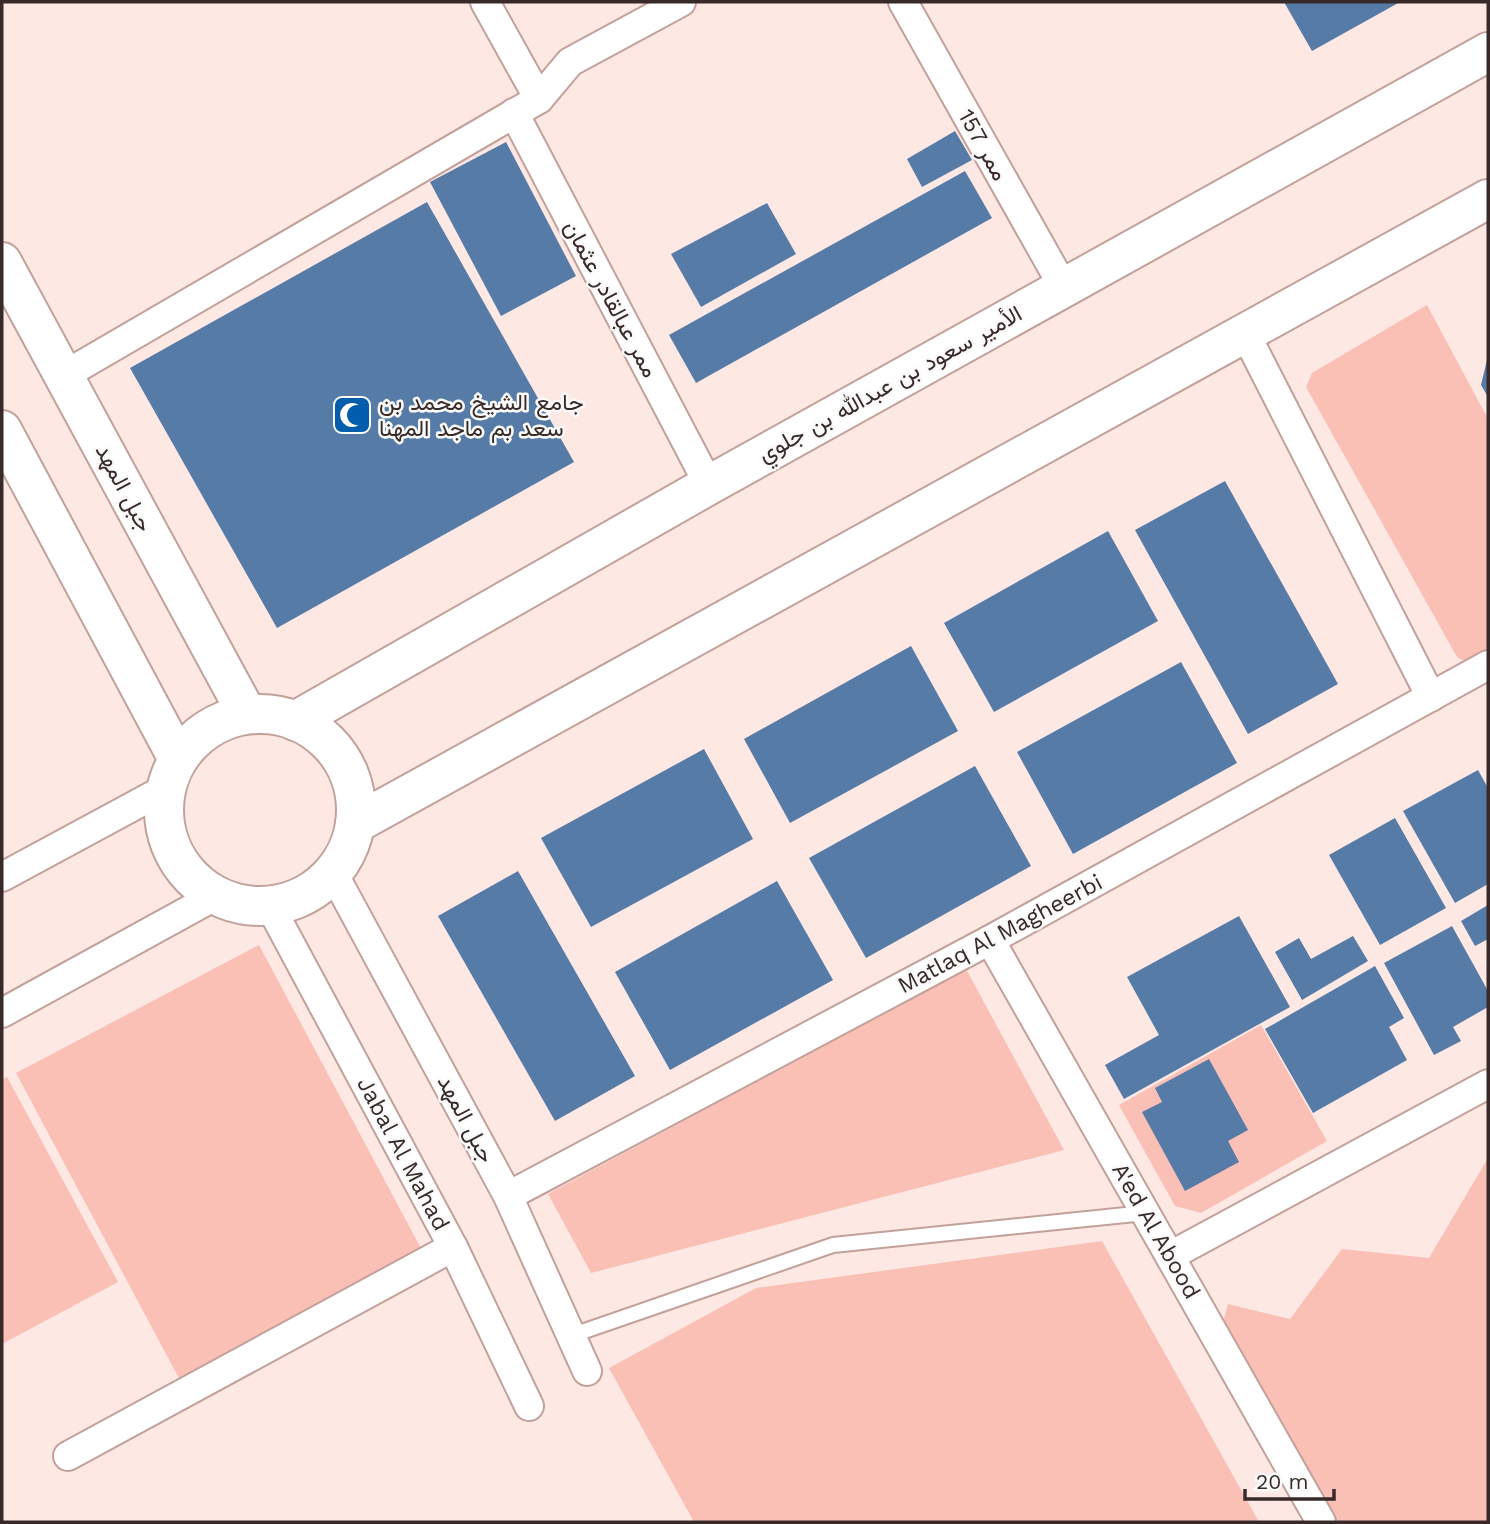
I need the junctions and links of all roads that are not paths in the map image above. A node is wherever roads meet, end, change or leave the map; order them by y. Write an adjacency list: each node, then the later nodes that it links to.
1 (485, 2): 5 (street)
2 (681, 2): 5 (street)
3 (903, 2): 9 (street, ممر 157)
4 (1488, 52): 9 (main road, الأمير سعود بن عبدالله بن جلوي)
5 (539, 99): 6 (street)
6 (513, 113): 11 (street); 13 (street, ممر عبالقادر عثمان)
7 (1488, 200): 10 (main road)
8 (2, 262): 11 (main road, جبل المهد)
9 (1064, 288): 13 (main road, الأمير سعود بن عبدالله بن جلوي)
10 (1245, 333): 15 (street); 19 (main road)
11 (63, 376): 16 (main road, جبل المهد)
12 (2, 430): 18 (main road)
13 (709, 485): 17 (main road, الأمير سعود بن عبدالله بن جلوي)
14 (1488, 665): 15 (street, Matlaq Al Magheerbi)
15 (1431, 697): 24 (street, Matlaq Al Magheerbi)
16 (247, 714): 17 (main road); 18 (main road)
17 (295, 721): 19 (main road)
18 (172, 774): 21 (street); 22 (main road)
19 (355, 824): 20 (main road)
20 (333, 873): 23 (main road); 27 (street, جبل المهد)
21 (2, 877)
22 (215, 896): 23 (main road); 25 (street)
23 (270, 906): 29 (street, Jabal Al Mahad)
24 (990, 940): 27 (street, Matlaq Al Magheerbi); 28 (street, A'ed Al Abood)
25 (2, 1013)
26 (1488, 1084): 30 (street)
27 (508, 1196): 31 (street, جبل المهد)
28 (1145, 1213): 30 (street, A'ed Al Abood); 31 (lane)
29 (453, 1247): 33 (street, Jabal Al Mahad); 34 (street)
30 (1170, 1256): 35 (street, A'ed Al Abood)
31 (570, 1336): 32 (street, جبل المهد)
32 (587, 1371)
33 (529, 1406)
34 (68, 1456)
35 (1321, 1522)

